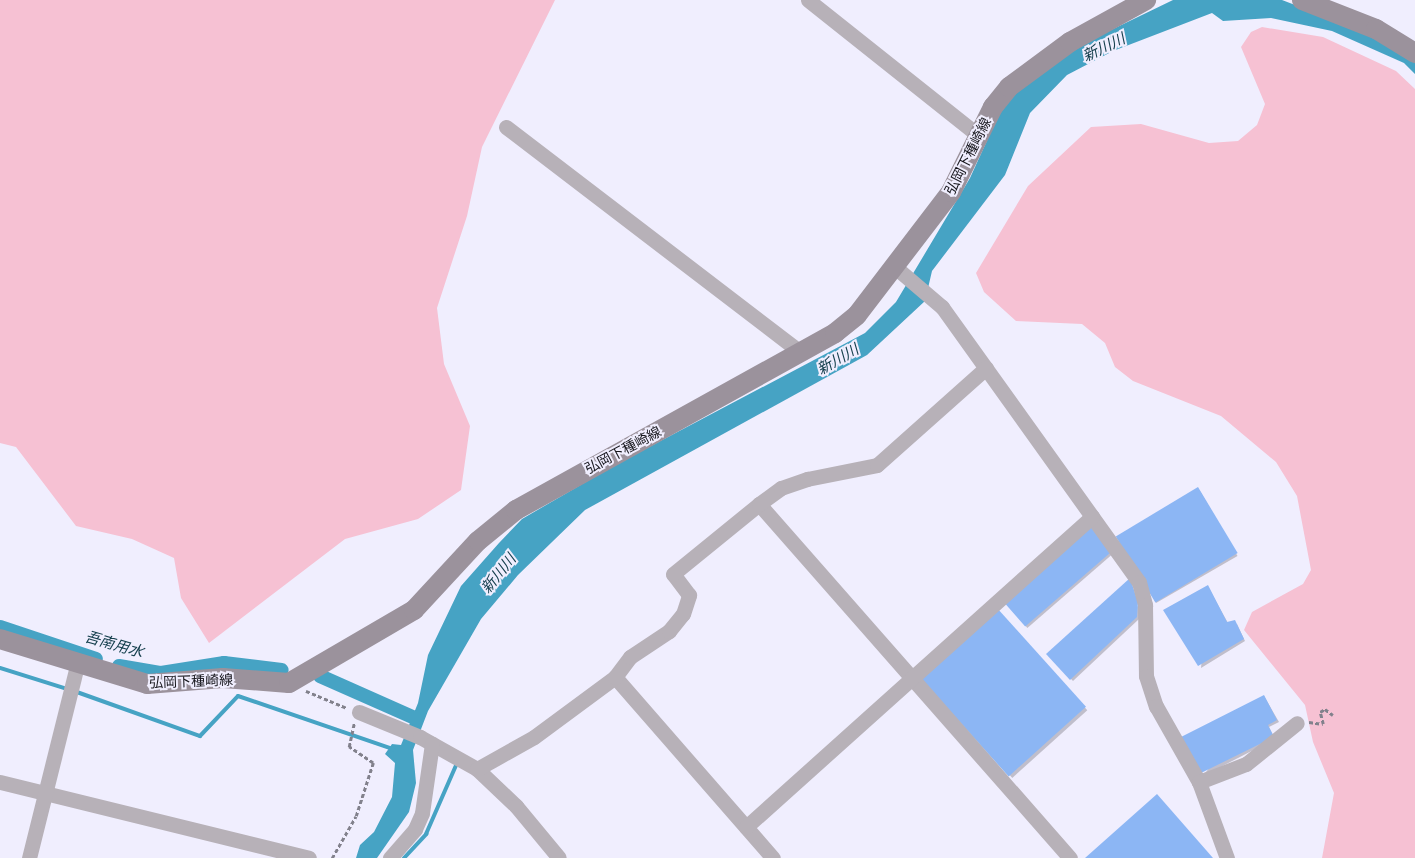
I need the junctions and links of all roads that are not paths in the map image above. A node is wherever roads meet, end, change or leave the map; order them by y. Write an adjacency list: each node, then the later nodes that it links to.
1 (808, 0): 7 (street)
2 (1146, 0): 7 (main road, 弘岡下種崎線)
3 (1302, 0): 4 (main road)
4 (1332, 7): 5 (main road)
5 (1415, 53)
6 (506, 127): 9 (street)
7 (979, 136): 8 (main road, 弘岡下種崎線)
8 (899, 269): 9 (main road, 弘岡下種崎線); 10 (street)
9 (802, 353): 14 (main road, 弘岡下種崎線)
10 (986, 368): 11 (street); 12 (street)
11 (759, 504): 15 (street); 16 (street)
12 (1092, 517): 16 (street); 22 (street)
13 (0, 639): 14 (main road, 弘岡下種崎線)
14 (78, 662): 23 (street)
15 (615, 677): 20 (street); 24 (street)
16 (911, 678): 24 (street); 30 (street)
17 (359, 712): 19 (street)
18 (1297, 722): 22 (street)
19 (426, 740): 20 (street); 27 (street)
20 (470, 765): 28 (street)
21 (0, 782): 23 (street)
22 (1199, 782): 31 (street)
23 (45, 794): 25 (street); 26 (street)
24 (746, 827): 29 (street)
25 (29, 858)
26 (309, 858)
27 (390, 858)
28 (559, 858)
29 (773, 858)
30 (1070, 858)
31 (1226, 858)

